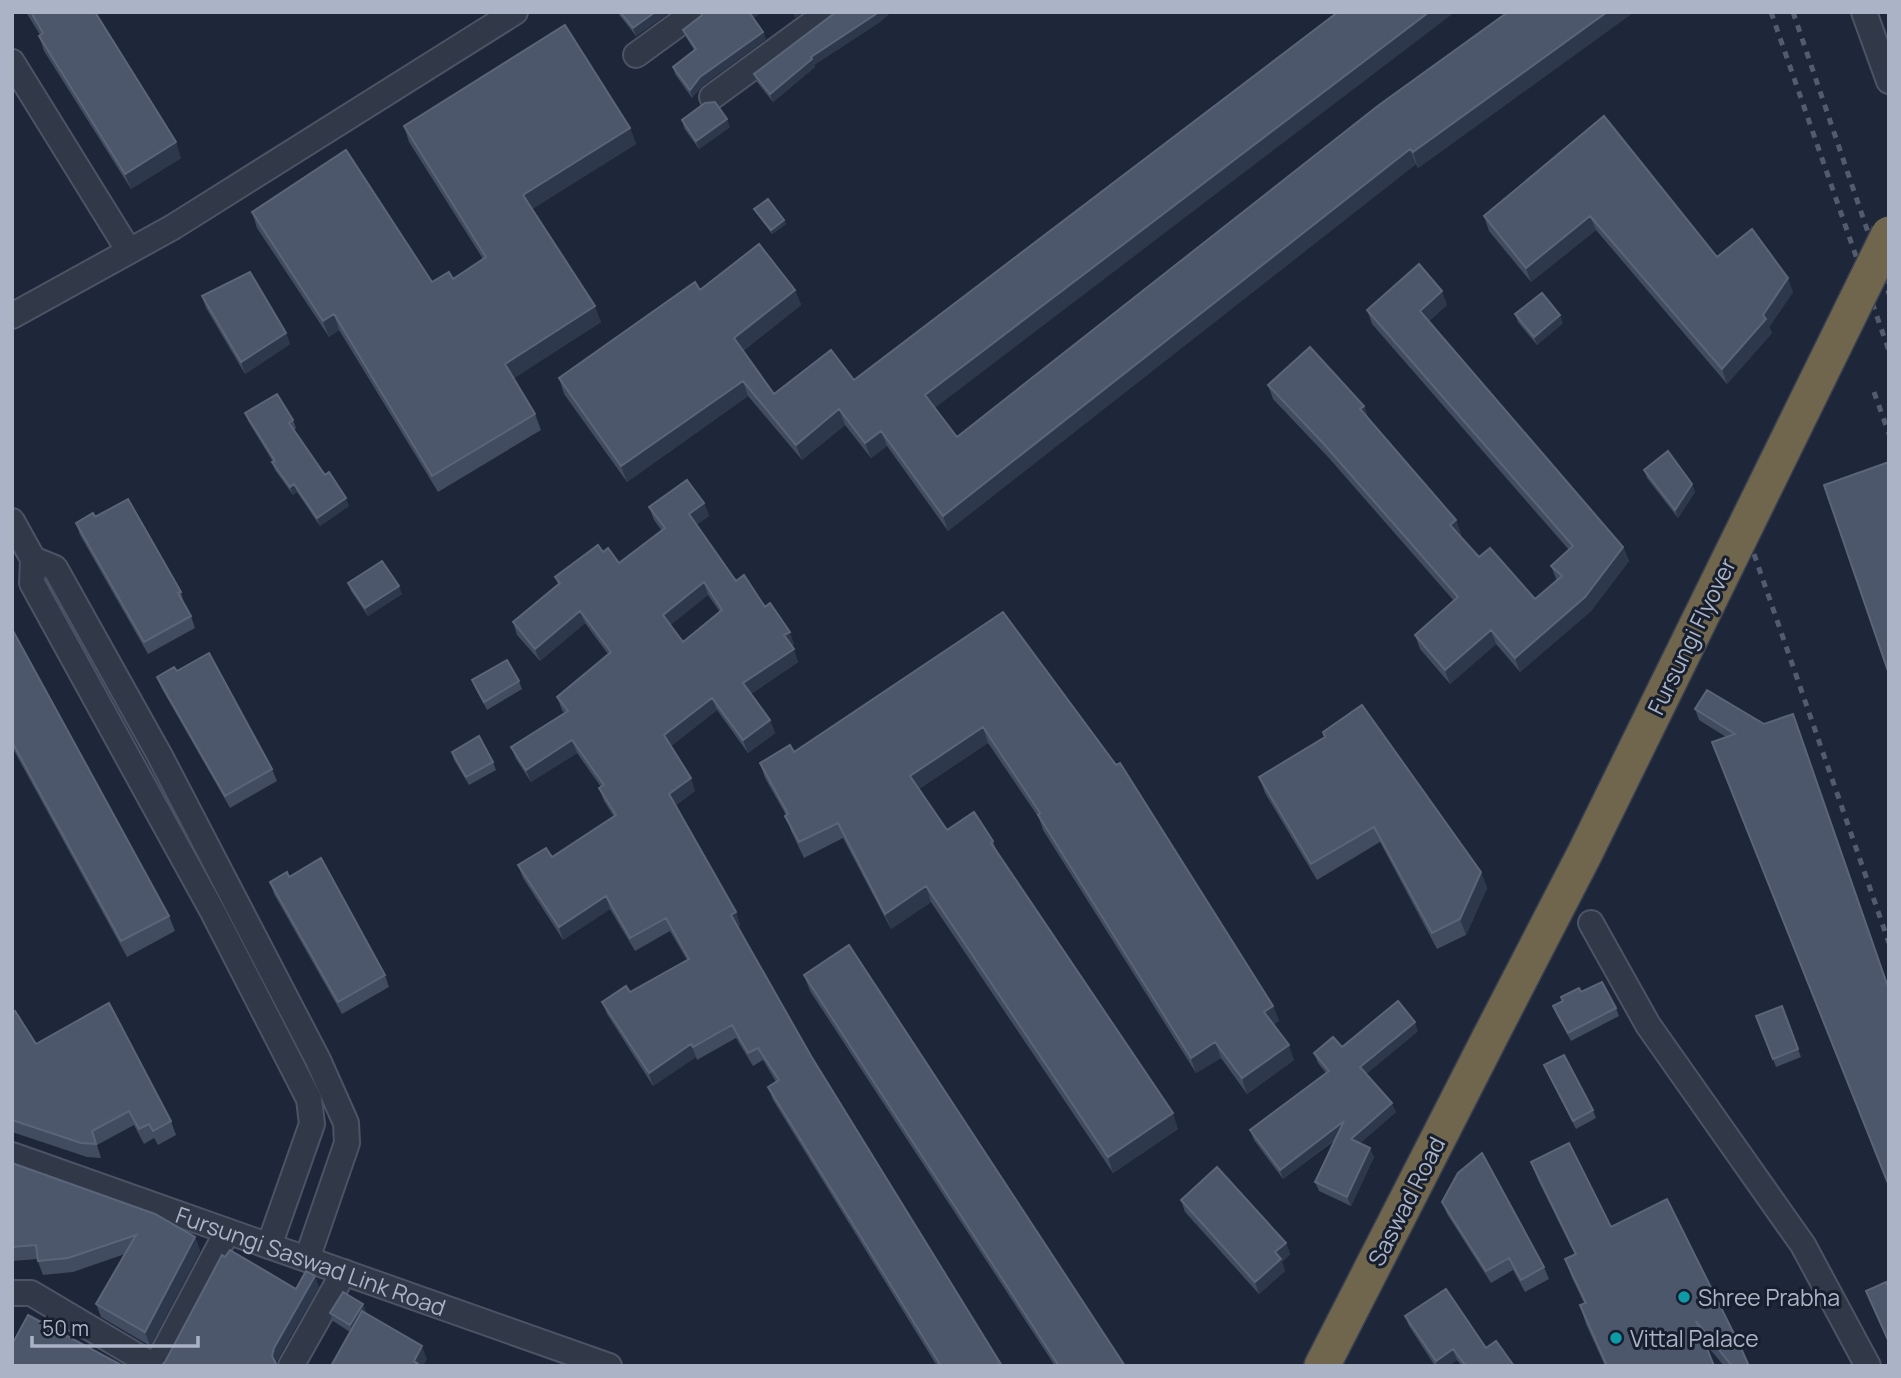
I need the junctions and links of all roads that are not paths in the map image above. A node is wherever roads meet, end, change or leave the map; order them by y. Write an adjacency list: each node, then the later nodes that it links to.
1 (515, 12): 10 (street)
2 (695, 12): 5 (street)
3 (828, 12): 8 (street)
4 (1864, 12): 7 (street)
5 (636, 55)
6 (12, 62): 10 (street)
7 (1889, 81)
8 (712, 97)
9 (1889, 234): 15 (highway, Fursungi Flyover, bridge)
10 (129, 251): 11 (street)
11 (12, 316)
12 (12, 522): 13 (street)
13 (33, 559): 18 (street); 19 (street)
14 (1591, 923): 26 (street)
15 (1490, 1037): 25 (highway, Saswad Road)
16 (12, 1155): 17 (street, Fursungi Saswad Link Road)
17 (227, 1232): 18 (street, Fursungi Saswad Link Road); 22 (street)
18 (269, 1246): 19 (street, Fursungi Saswad Link Road)
19 (307, 1259): 20 (street, Fursungi Saswad Link Road)
20 (344, 1272): 23 (street); 24 (street, Fursungi Saswad Link Road)
21 (12, 1293): 22 (street)
22 (155, 1366)
23 (291, 1366)
24 (609, 1366)
25 (1322, 1366)
26 (1868, 1366)

